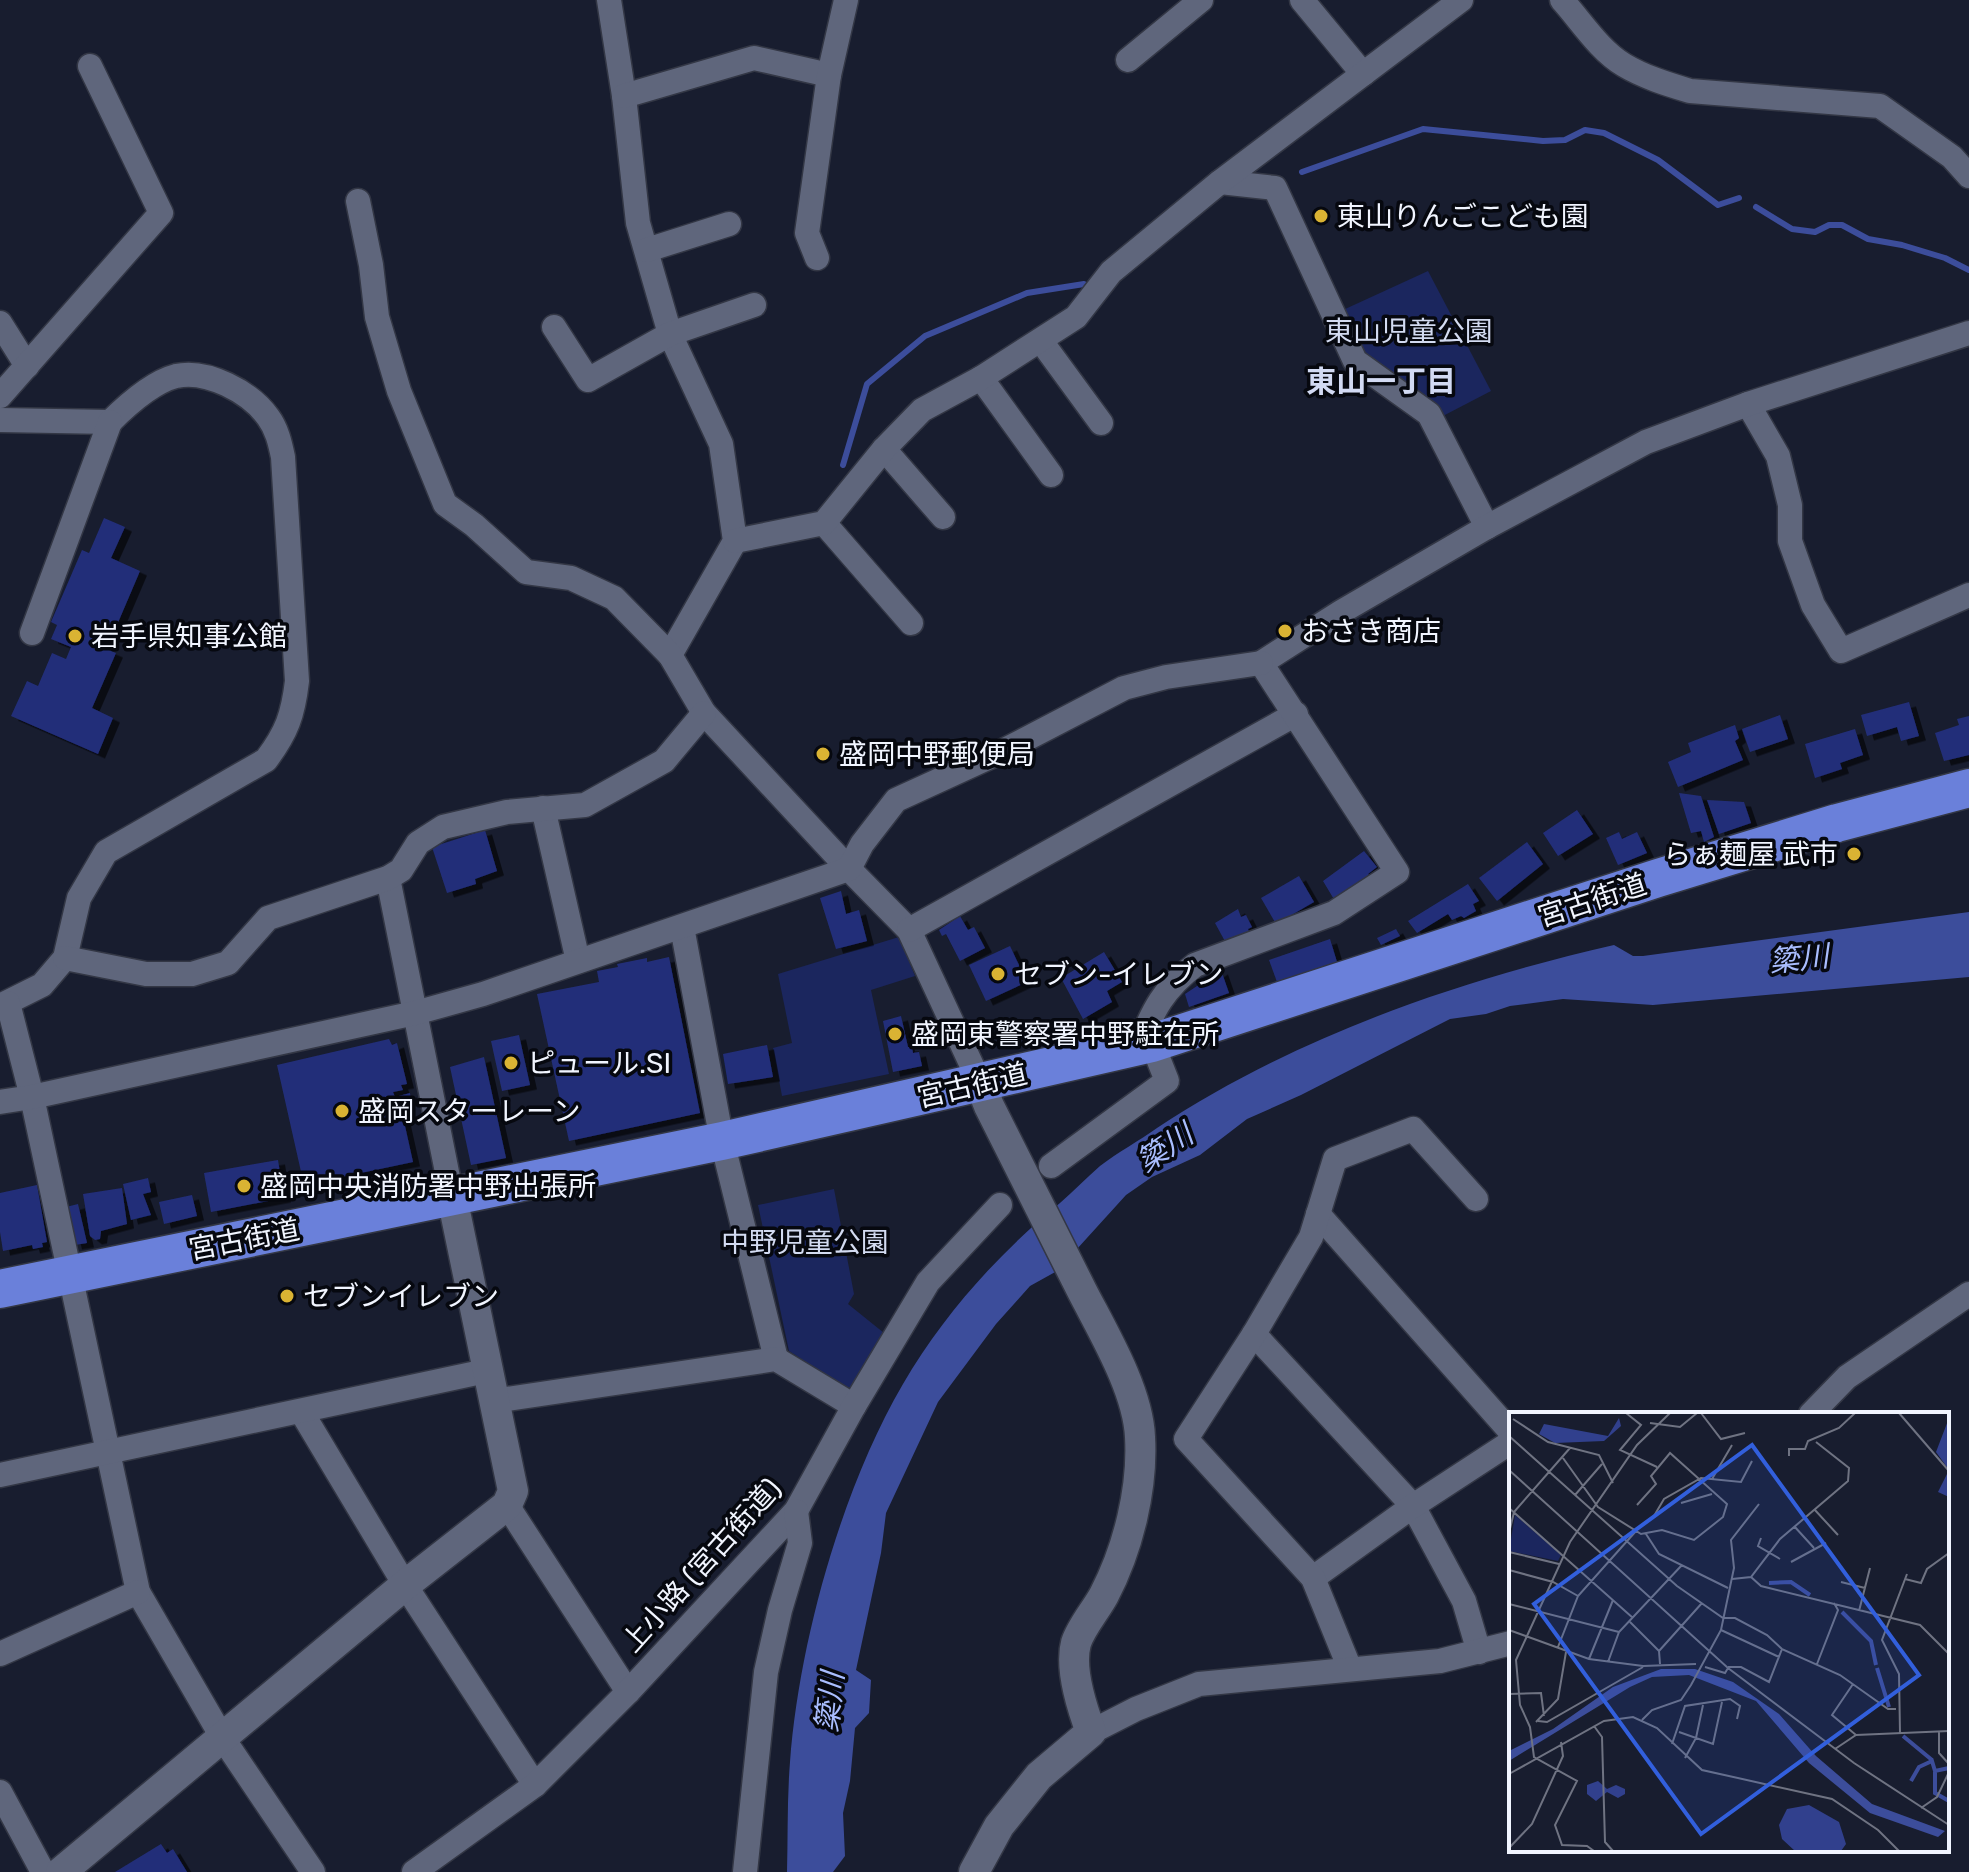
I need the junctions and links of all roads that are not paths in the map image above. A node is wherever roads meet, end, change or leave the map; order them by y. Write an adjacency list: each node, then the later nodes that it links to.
1 (609, 0): 11 (street)
2 (846, 0): 10 (street)
3 (1201, 0): 7 (street)
4 (1302, 0): 9 (street)
5 (1461, 0): 9 (street)
6 (1562, 0): 12 (street)
7 (1128, 60)
8 (90, 66): 24 (street)
9 (1363, 74): 13 (street)
10 (829, 75): 11 (street); 17 (street)
11 (624, 96): 16 (street)
12 (1969, 176)
13 (1220, 182): 23 (street); 35 (street)
14 (358, 201): 40 (street)
15 (729, 224): 16 (street)
16 (647, 250): 22 (street)
17 (817, 258)
18 (754, 305): 22 (street)
19 (0, 323): 24 (street)
20 (554, 327): 22 (street)
21 (1969, 333): 27 (street)
22 (670, 334): 36 (street)
23 (1041, 341): 25 (street); 30 (street)
24 (27, 366): 26 (street)
25 (981, 378): 31 (street); 32 (street)
26 (0, 396)
27 (1748, 404): 35 (street); 37 (street)
28 (0, 420): 29 (street)
29 (110, 422): 39 (street); 50 (street)
30 (1101, 423)
31 (884, 449): 33 (street); 34 (street)
32 (1051, 475)
33 (943, 517)
34 (824, 523): 36 (street); 38 (street)
35 (1487, 527): 41 (street)
36 (735, 541): 40 (street)
37 (1969, 595)
38 (911, 623)
39 (32, 633)
40 (670, 655): 42 (street)
41 (1261, 663): 43 (street); 46 (street)
42 (704, 713): 45 (street); 46 (street)
43 (1296, 714): 49 (street); 54 (street)
44 (1969, 788): 54 (highway, 宮古街道)
45 (543, 808): 47 (street); 51 (street)
46 (849, 869): 48 (street); 49 (street)
47 (388, 878): 50 (street); 53 (street)
48 (682, 927): 51 (street); 58 (street)
49 (909, 930): 55 (street)
50 (65, 958): 52 (street)
51 (578, 961): 53 (street)
52 (4, 1005): 56 (street)
53 (415, 1013): 56 (street); 60 (street)
54 (1146, 1044): 55 (highway, 宮古街道); 59 (street)
55 (980, 1083): 58 (highway, 宮古街道); 89 (street)
56 (32, 1097): 57 (street); 64 (street)
57 (0, 1102)
58 (722, 1141): 60 (highway, 宮古街道); 68 (street)
59 (1051, 1166)
60 (452, 1197): 64 (highway, 宮古街道); 69 (street)
61 (1476, 1199): 63 (street)
62 (1000, 1205): 71 (street, 上小路 (宮古街道))
63 (1318, 1214): 67 (street); 74 (street)
64 (69, 1274): 65 (highway, 宮古街道); 76 (street)
65 (0, 1289)
66 (1969, 1294): 73 (street)
67 (1254, 1334): 79 (street); 81 (street)
68 (776, 1359): 70 (street); 71 (street)
69 (486, 1371): 70 (street); 72 (street)
70 (493, 1401): 78 (street)
71 (854, 1406): 80 (street, 上小路 (宮古街道))
72 (301, 1411): 76 (street); 82 (street)
73 (1813, 1412)
74 (1509, 1430)
75 (1509, 1443): 79 (street)
76 (109, 1453): 77 (street); 83 (street)
77 (0, 1475)
78 (507, 1505): 82 (street); 88 (street)
79 (1413, 1506): 81 (street); 85 (street)
80 (796, 1511): 88 (street, 上小路 (宮古街道)); 97 (street)
81 (1313, 1578): 87 (street)
82 (405, 1585): 90 (street); 91 (street)
83 (138, 1592): 86 (street); 90 (street)
84 (1509, 1644): 85 (street)
85 (1479, 1652): 87 (street)
86 (0, 1654)
87 (1350, 1669): 89 (street)
88 (628, 1692): 91 (street, 上小路 (宮古街道))
89 (1091, 1732): 98 (street)
90 (222, 1737): 94 (street); 95 (street)
91 (535, 1785): 96 (street, 上小路 (宮古街道))
92 (0, 1792): 93 (street)
93 (43, 1872)
94 (61, 1872)
95 (313, 1872)
96 (414, 1872)
97 (745, 1872)
98 (974, 1872)

